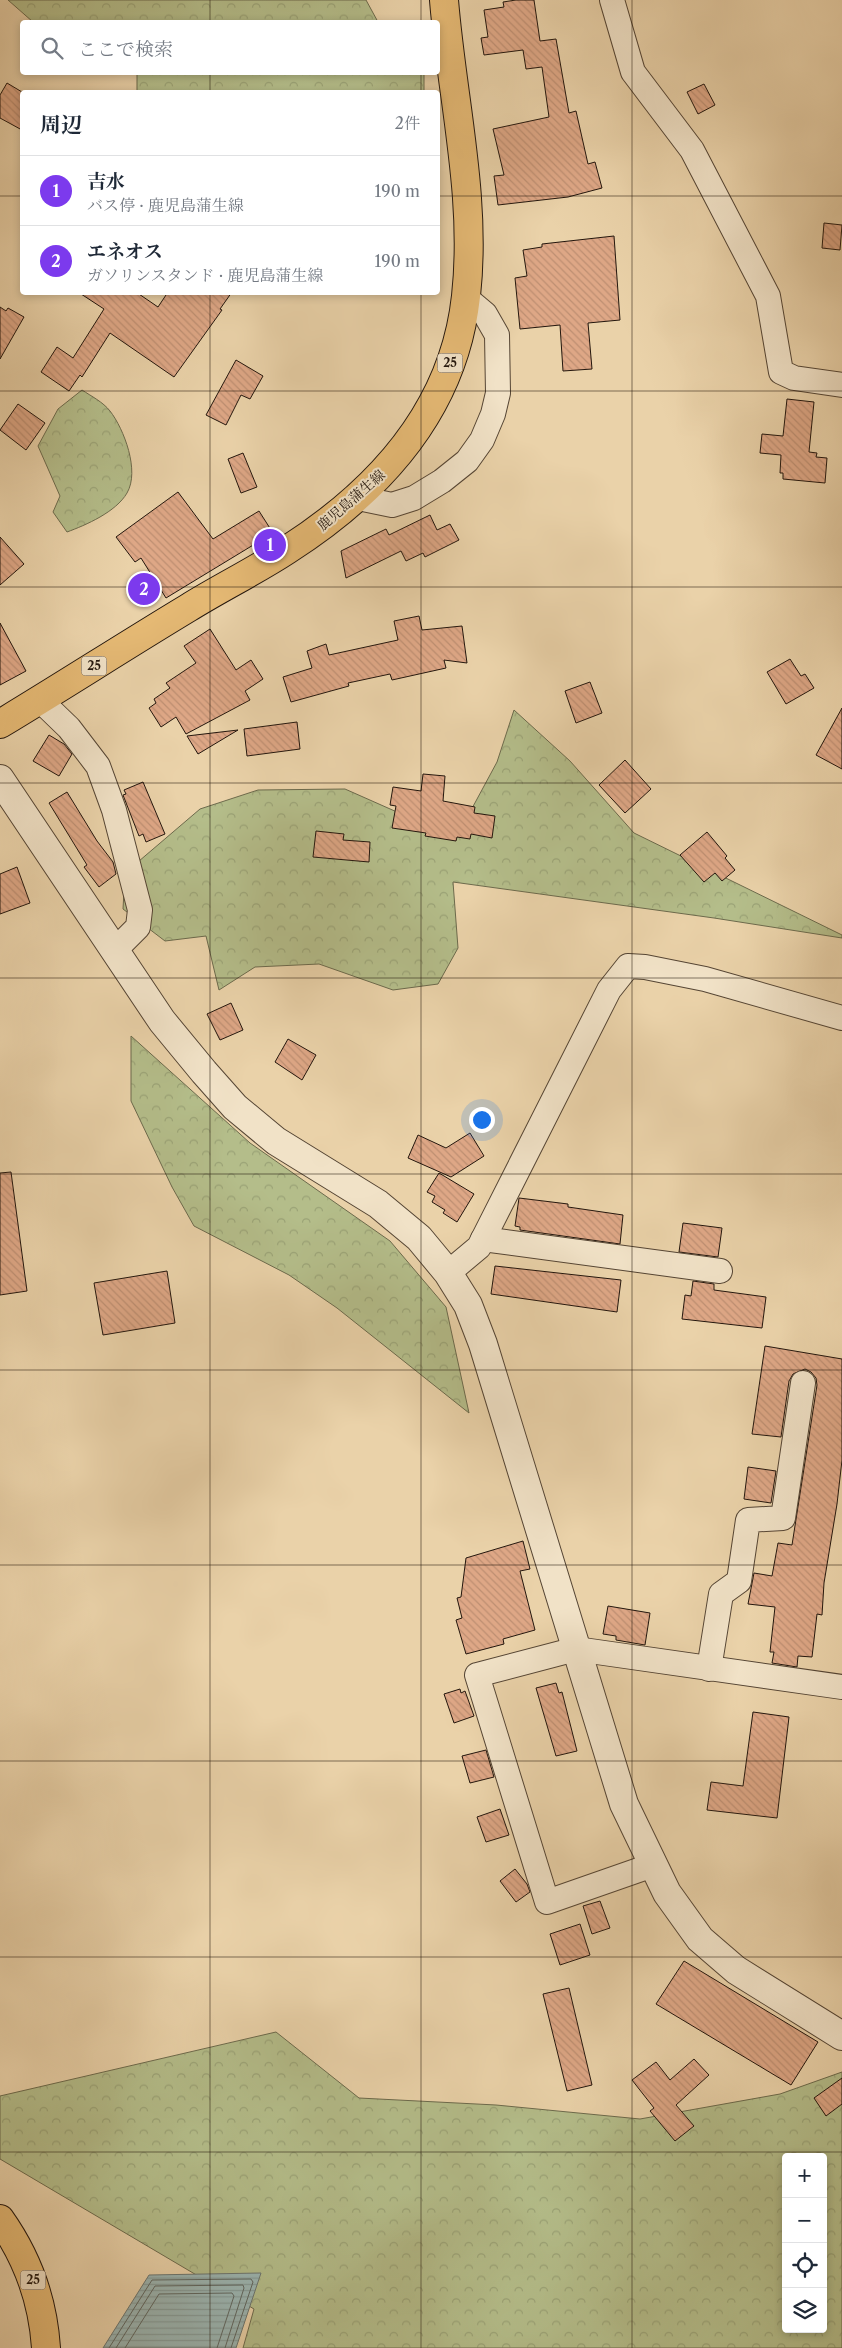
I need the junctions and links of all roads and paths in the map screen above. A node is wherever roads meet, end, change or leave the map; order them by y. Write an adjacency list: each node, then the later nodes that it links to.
1 (444, 0): 3 (main road, 鹿児島蒲生線 / 25)
2 (612, 0): 4 (street)
3 (466, 298): 5 (main road, 鹿児島蒲生線 / 25); 5 (street)
4 (842, 385)
5 (358, 498): 6 (main road, 鹿児島蒲生線 / 25)
6 (40, 700): 7 (main road, 鹿児島蒲生線 / 25); 9 (street)
7 (0, 724)
8 (0, 779): 9 (street)
9 (115, 950): 13 (street)
10 (842, 1018): 11 (street)
11 (483, 1239): 12 (street); 13 (street)
12 (720, 1271)
13 (448, 1273): 15 (street)
14 (803, 1384): 16 (street)
15 (576, 1649): 16 (street); 18 (street); 18 (street)
16 (709, 1669): 17 (street)
17 (842, 1687)
18 (653, 1866): 19 (street)
19 (842, 2036)
20 (0, 2219): 21 (main road, 25)
21 (46, 2348)

